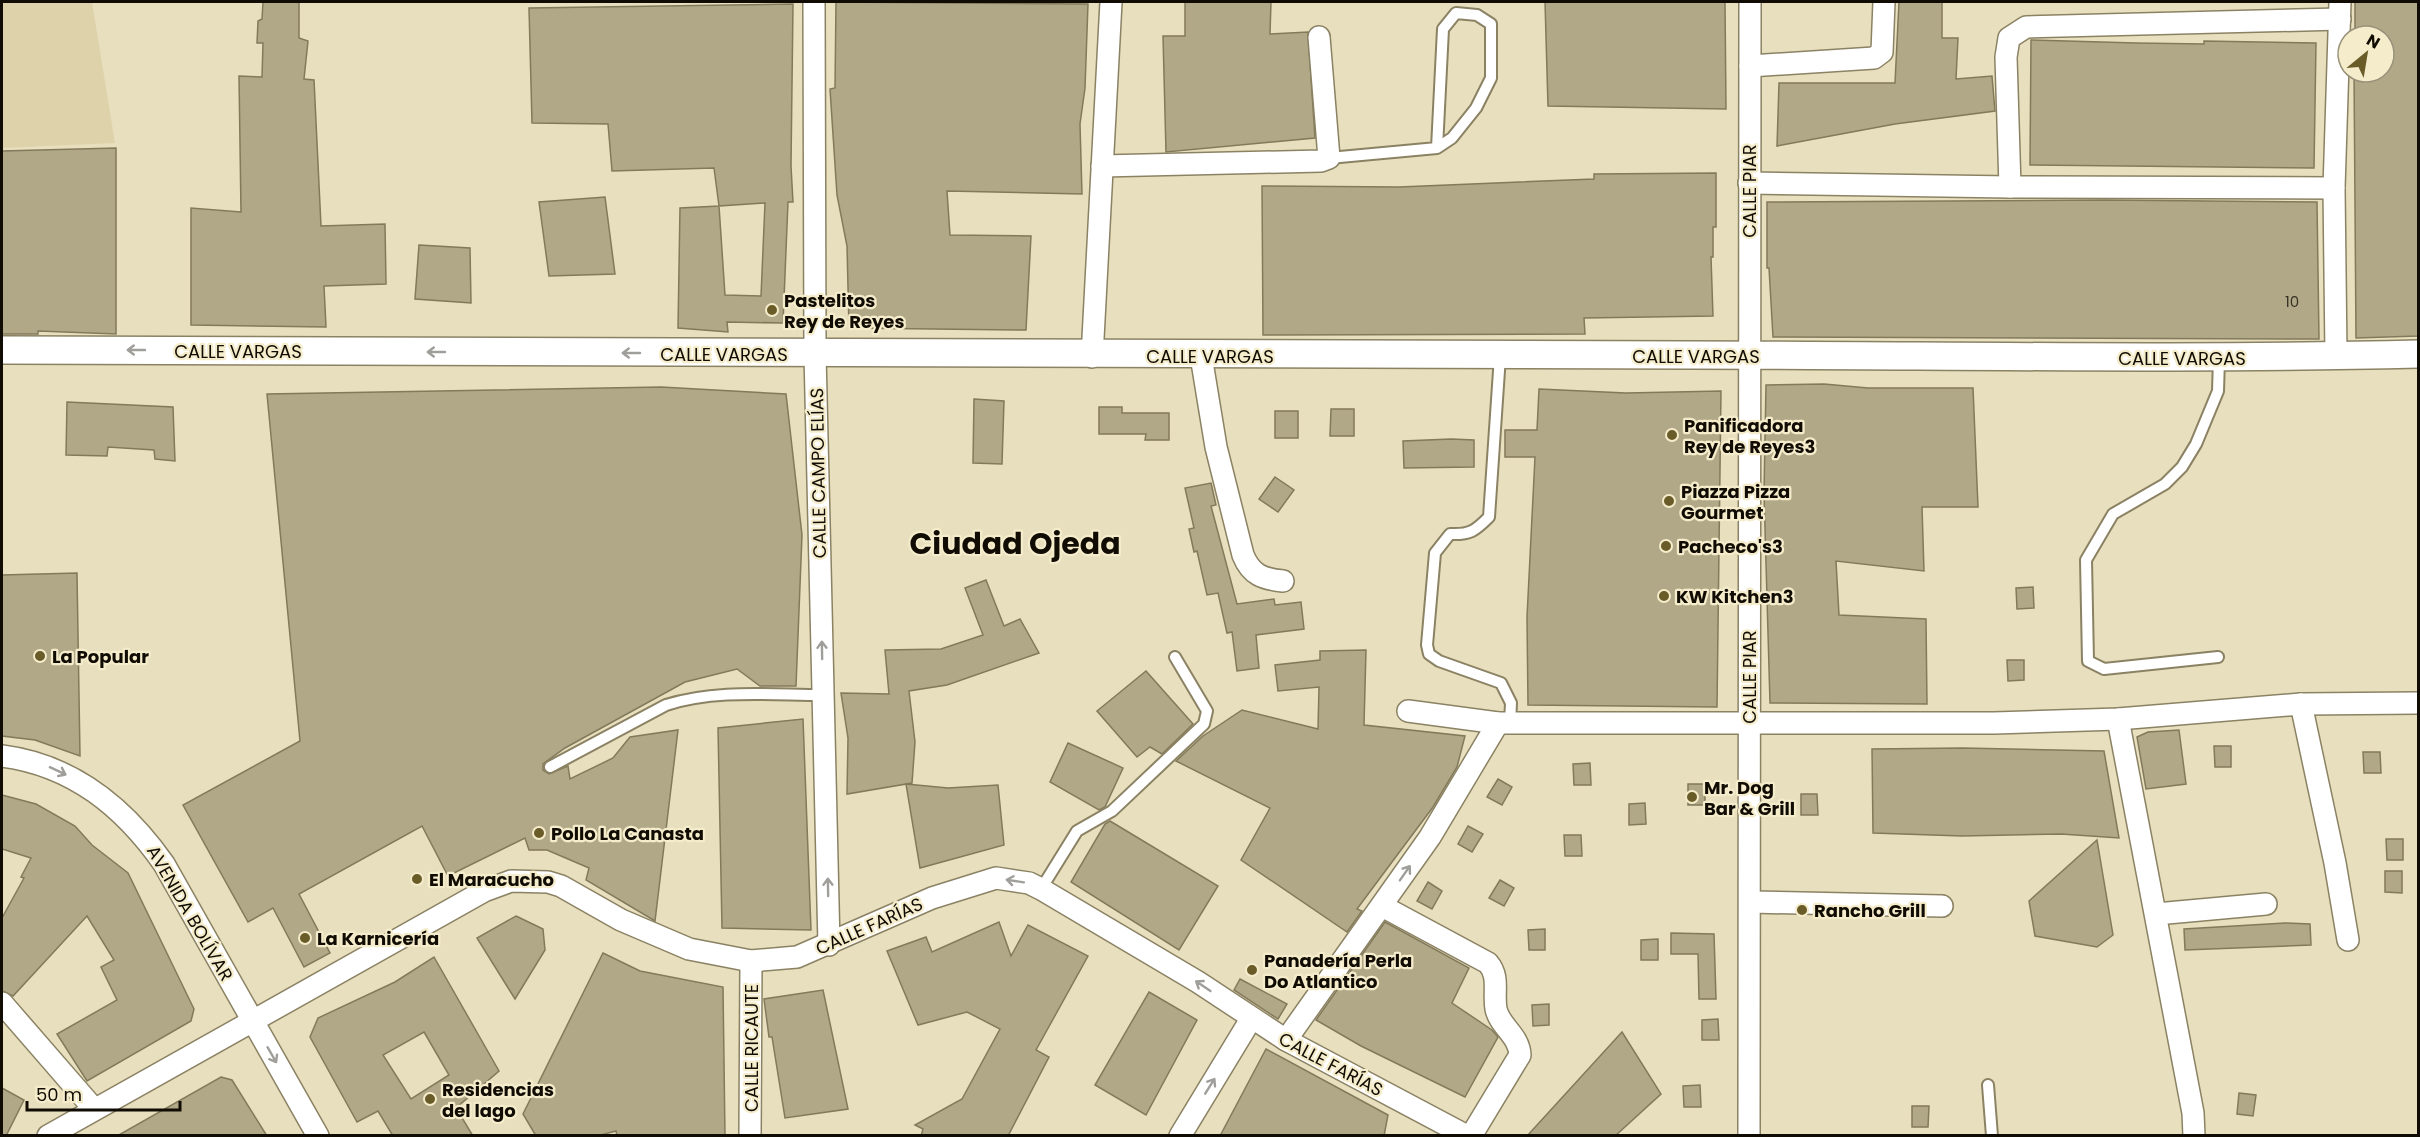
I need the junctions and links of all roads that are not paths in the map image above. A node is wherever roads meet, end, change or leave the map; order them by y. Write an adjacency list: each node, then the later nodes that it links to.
1 (814, 2): 15 (street, CALLE CAMPO ELÍAS)
2 (1112, 2): 10 (street)
3 (1750, 2): 7 (street, CALLE PIAR)
4 (1884, 2): 7 (street)
5 (2340, 10): 12 (street); 13 (street)
6 (1319, 37): 9 (street)
7 (1750, 66): 11 (street, CALLE PIAR)
8 (1437, 148): 8 (lane); 9 (lane)
9 (1329, 158): 10 (street)
10 (1102, 166): 21 (street)
11 (1749, 183): 12 (street); 17 (street, CALLE PIAR)
12 (2010, 188): 13 (street)
13 (2334, 188): 20 (street)
14 (2, 350): 15 (street, CALLE VARGAS, one-way to 14)
15 (815, 354): 21 (street, CALLE VARGAS); 26 (street, CALLE CAMPO ELÍAS, one-way to 15)
16 (2418, 354): 20 (street, CALLE VARGAS)
17 (1749, 355): 19 (street, CALLE VARGAS); 22 (street, CALLE VARGAS); 32 (street, CALLE PIAR)
18 (1201, 356): 19 (street, CALLE VARGAS); 21 (street, CALLE VARGAS); 23 (street)
19 (1500, 356): 31 (lane)
20 (2336, 356): 22 (street, CALLE VARGAS)
21 (1092, 357)
22 (2219, 359): 25 (lane)
23 (1283, 581)
24 (1175, 657): 35 (lane)
25 (2218, 657)
26 (823, 695): 34 (lane); 42 (street, CALLE CAMPO ELÍAS, one-way to 26)
27 (2418, 703): 28 (street)
28 (2301, 704): 30 (street); 41 (street)
29 (1408, 711): 31 (street)
30 (2118, 718): 32 (street); 40 (street)
31 (1504, 723): 32 (street); 38 (street, one-way to 31)
32 (1748, 723): 36 (street, CALLE PIAR)
33 (2, 756): 46 (street, AVENIDA BOLÍVAR, one-way to 46)
34 (550, 767)
35 (1041, 889): 42 (street, CALLE FARÍAS, one-way to 42); 45 (street, CALLE FARÍAS, one-way to 35)
36 (1750, 902): 39 (street); 55 (street, CALLE PIAR)
37 (2266, 904): 40 (street)
38 (1382, 906): 47 (street); 54 (street)
39 (1942, 906)
40 (2156, 914): 57 (street)
41 (2348, 940)
42 (829, 945): 43 (street, CALLE FARÍAS)
43 (751, 961): 46 (street, CALLE FARÍAS); 52 (street, CALLE RICAUTE)
44 (2, 1003): 49 (street)
45 (1251, 1019): 47 (street, CALLE FARÍAS); 53 (street, one-way to 45)
46 (252, 1022): 49 (street, CALLE FARÍAS); 51 (street, AVENIDA BOLÍVAR, one-way to 51)
47 (1286, 1040): 54 (street, CALLE FARÍAS)
48 (1988, 1085): 56 (lane)
49 (94, 1109): 50 (street, CALLE FARÍAS)
50 (48, 1136)
51 (318, 1136)
52 (750, 1136)
53 (1180, 1136)
54 (1469, 1136)
55 (1749, 1136)
56 (1992, 1136)
57 (2194, 1136)

